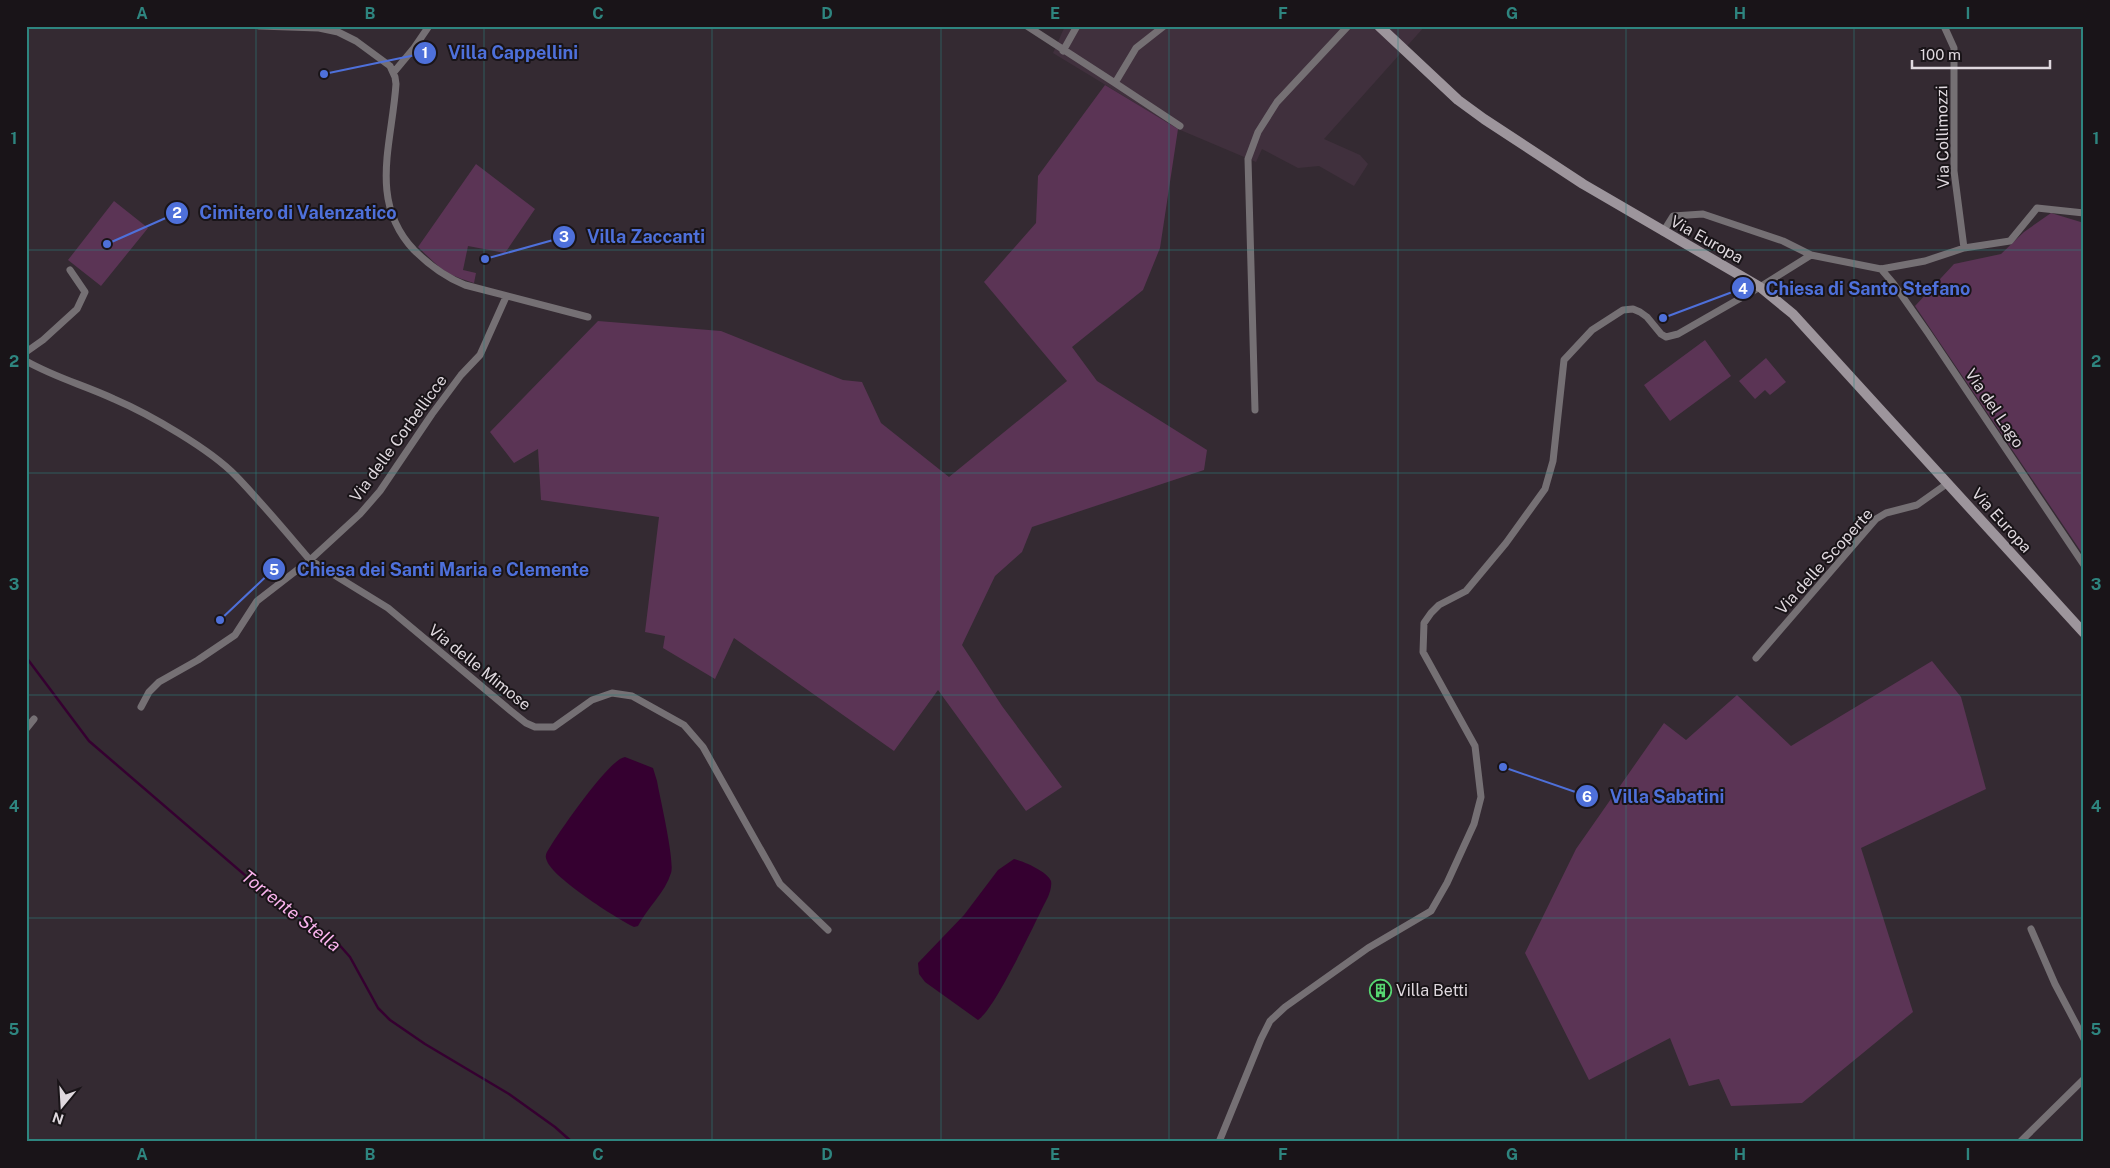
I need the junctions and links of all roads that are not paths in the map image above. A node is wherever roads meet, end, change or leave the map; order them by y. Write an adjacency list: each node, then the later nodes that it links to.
1 (259, 26): 10 (street)
2 (429, 26): 10 (street)
3 (1027, 26): 9 (street)
4 (1077, 26): 9 (street)
5 (1164, 26): 11 (street)
6 (1348, 26): 24 (street)
7 (1379, 26): 14 (main road, Via Europa)
8 (1944, 26): 15 (street, Via Collimozzi)
9 (1063, 51): 11 (street)
10 (394, 72): 20 (street)
11 (1115, 83): 12 (street)
12 (1180, 126)
13 (2084, 213): 15 (street)
14 (1663, 232): 16 (street); 19 (main road, Via Europa)
15 (1964, 248): 17 (street)
16 (1811, 255): 17 (street); 19 (street)
17 (1881, 269): 27 (street, Via del Lago)
18 (70, 270): 22 (street)
19 (1760, 287): 25 (main road, Via Europa); 37 (street)
20 (506, 297): 21 (street); 26 (street, Via delle Corbellicce)
21 (588, 318)
22 (26, 352)
23 (26, 361): 26 (street)
24 (1255, 410)
25 (1948, 483): 28 (main road, Via Europa); 29 (street, Via delle Scoperte)
26 (310, 560): 30 (street, Via delle Corbellicce); 34 (street, Via delle Mimose)
27 (2084, 565)
28 (2084, 633)
29 (1756, 658)
30 (141, 708)
31 (34, 719): 32 (street)
32 (26, 729)
33 (2031, 929): 35 (street)
34 (828, 930)
35 (2084, 1039)
36 (2084, 1080): 38 (street)
37 (1220, 1142)
38 (2020, 1142)

